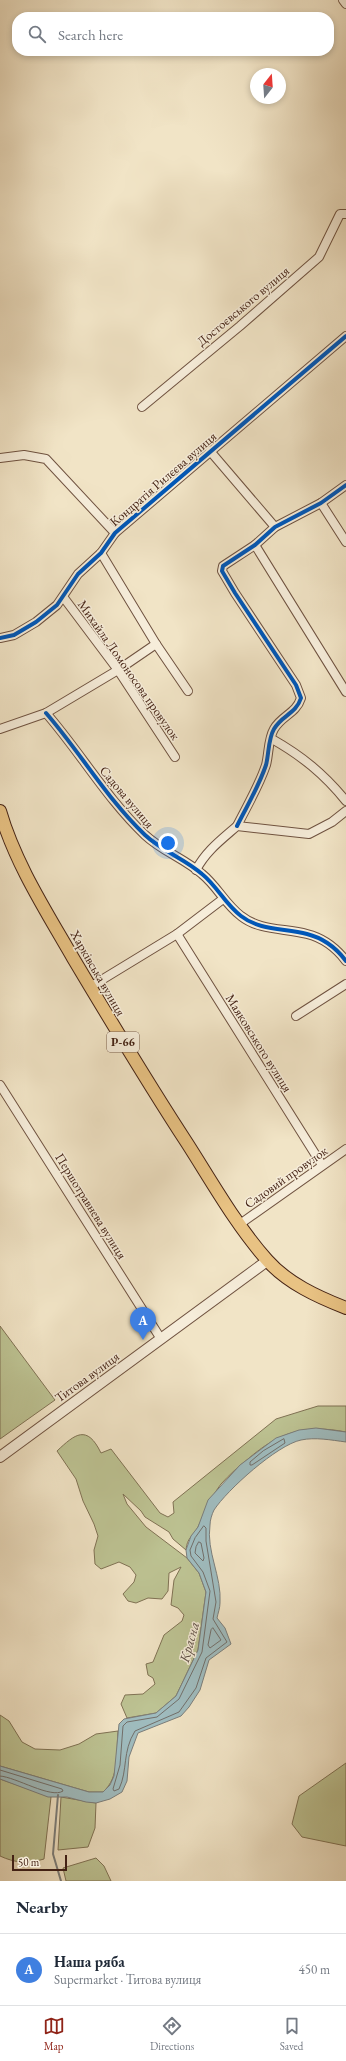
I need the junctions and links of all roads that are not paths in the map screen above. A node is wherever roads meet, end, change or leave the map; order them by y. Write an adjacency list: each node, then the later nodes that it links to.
1 (343, 0): 2 (street)
2 (346, 4)
3 (346, 214): 5 (street, Достоєвського вулиця)
4 (346, 336): 6 (street, Кондратія Рилєєва вулиця)
5 (142, 407)
6 (210, 451): 10 (street); 11 (street, Кондратія Рилєєва вулиця)
7 (0, 458): 11 (street)
8 (346, 485): 9 (street)
9 (321, 503): 10 (street); 12 (street)
10 (275, 527): 13 (street)
11 (115, 533): 14 (street, Кондратія Рилєєва вулиця)
12 (346, 542)
13 (255, 545): 20 (street); 23 (street)
14 (101, 553): 15 (street, Кондратія Рилєєва вулиця); 17 (street)
15 (64, 598): 16 (street, Кондратія Рилєєва вулиця); 18 (street, Михайла Ломоносова провулок)
16 (0, 638)
17 (156, 644): 18 (street); 19 (street)
18 (118, 670): 21 (street); 24 (street, Михайла Ломоносова провулок)
19 (188, 690)
20 (346, 692)
21 (46, 713): 22 (street); 29 (street, Садова вулиця)
22 (0, 729)
23 (272, 739): 25 (street); 28 (street)
24 (175, 757)
25 (346, 801)
26 (0, 811): 34 (main road, Харківська вулиця / Р-66)
27 (346, 811): 28 (street)
28 (237, 826): 29 (street)
29 (196, 870): 30 (street, Садова вулиця)
30 (223, 899): 31 (street); 32 (street, Садова вулиця)
31 (177, 934): 34 (street); 38 (street, Маяковського вулиця)
32 (346, 961)
33 (346, 984): 35 (street)
34 (90, 987): 39 (main road, Харківська вулиця / Р-66)
35 (296, 1016)
36 (0, 1085): 42 (street, Першотравнева вулиця)
37 (346, 1149): 38 (street, Садовий провулок)
38 (322, 1165): 39 (street, Садовий провулок)
39 (240, 1224): 40 (main road, Харківська вулиця / Р-66)
40 (267, 1261): 41 (main road, Р-66); 42 (street, Титова вулиця)
41 (346, 1308)
42 (161, 1339): 43 (street, Титова вулиця)
43 (0, 1457)

